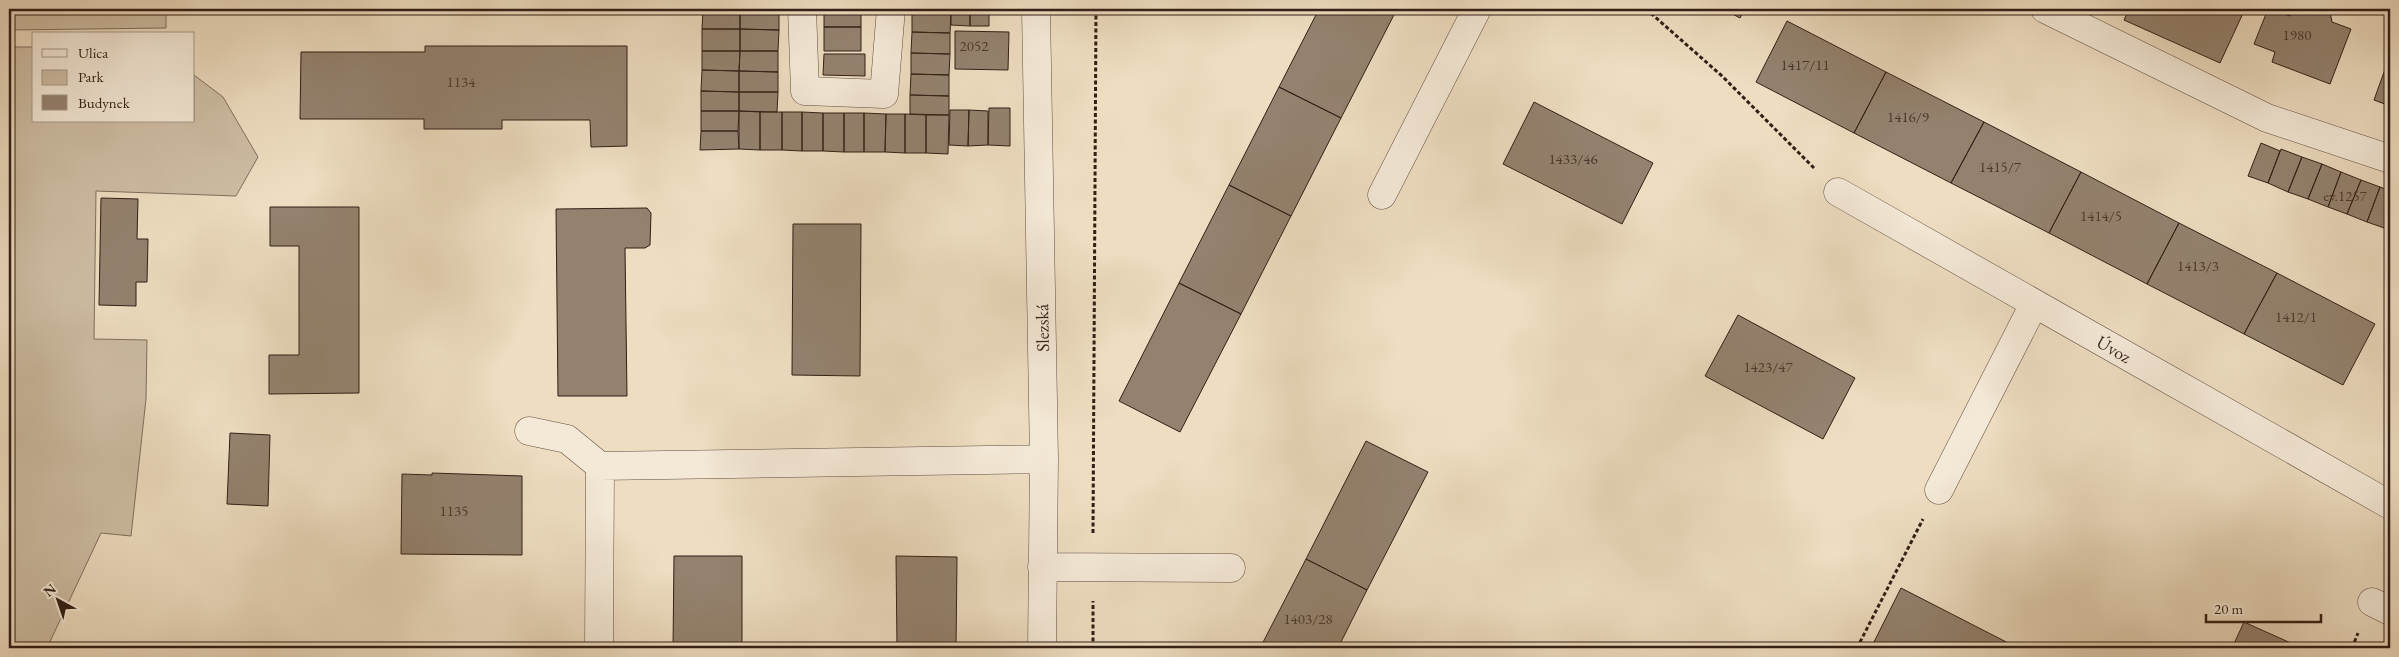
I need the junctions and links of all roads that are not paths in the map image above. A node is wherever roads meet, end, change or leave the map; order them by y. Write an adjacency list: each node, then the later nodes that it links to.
1 (802, 9): 2 (street)
2 (891, 9)
3 (1036, 9): 11 (street, Slezská)
4 (1477, 9): 8 (street)
5 (2045, 9): 6 (street)
6 (2390, 159)
7 (1838, 192): 9 (street, Úvoz)
8 (1382, 195)
9 (2034, 304): 13 (street); 14 (street, Úvoz)
10 (529, 431): 12 (street)
11 (1044, 459): 12 (street); 15 (street, Slezská)
12 (600, 466): 17 (street)
13 (1939, 490)
14 (2390, 505)
15 (1042, 567): 16 (street); 18 (street, Slezská)
16 (1231, 568)
17 (599, 648)
18 (1042, 648)

